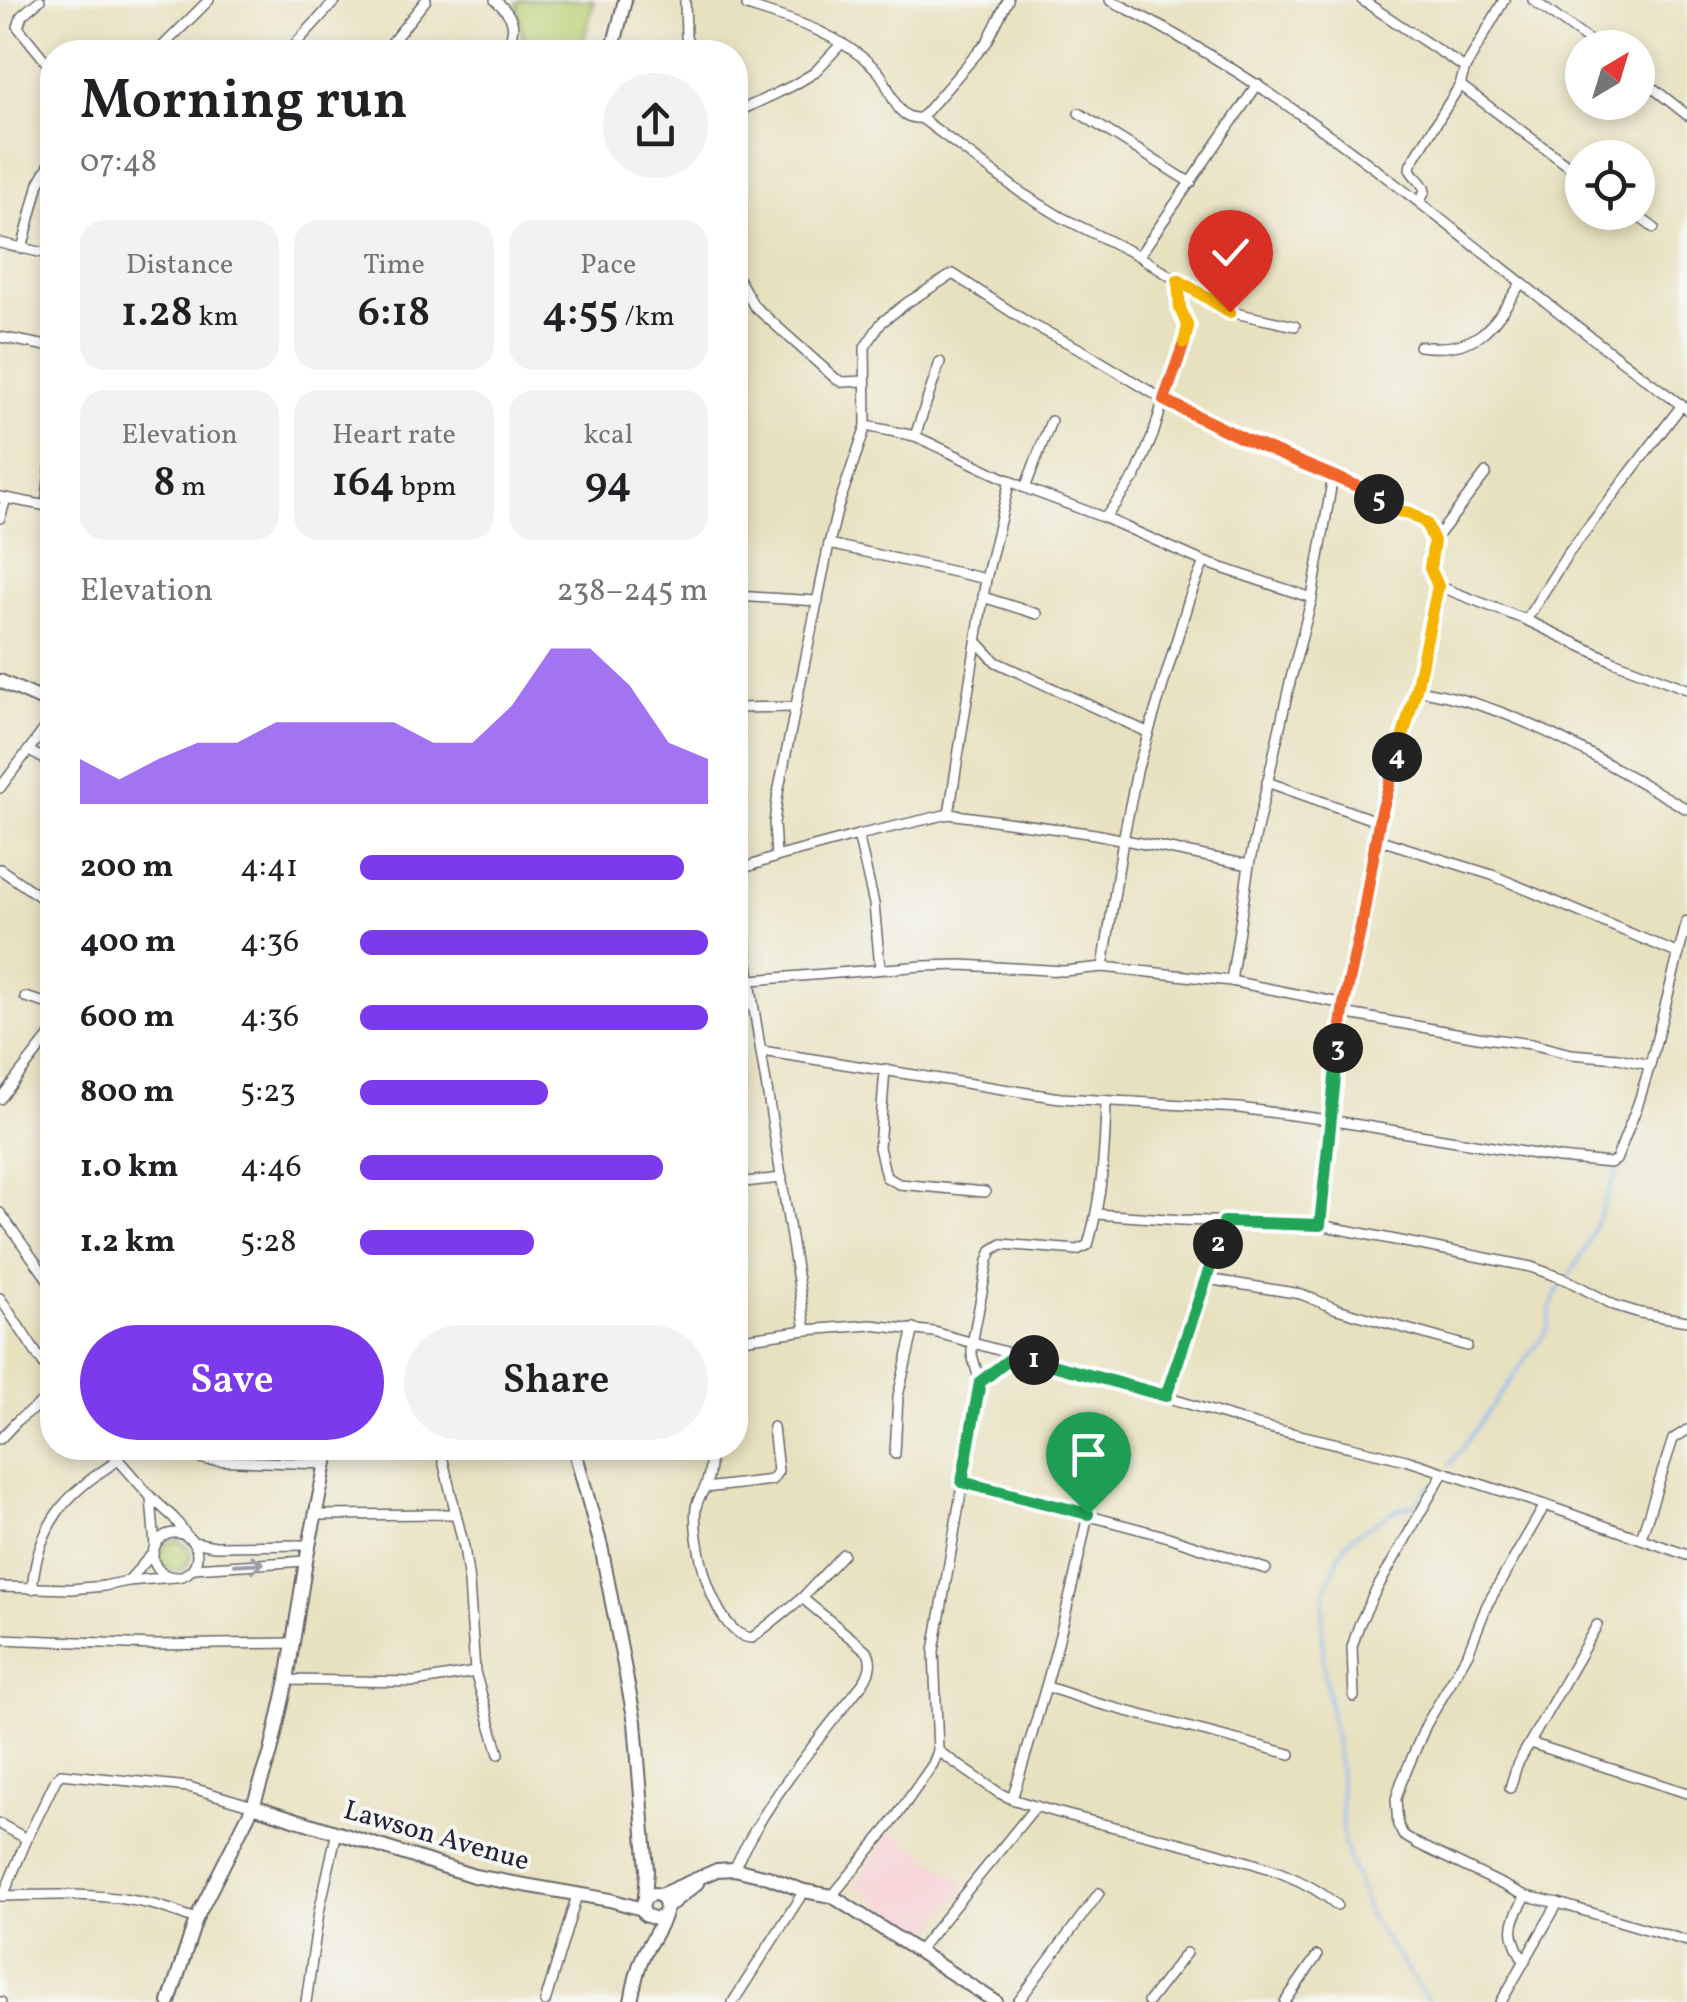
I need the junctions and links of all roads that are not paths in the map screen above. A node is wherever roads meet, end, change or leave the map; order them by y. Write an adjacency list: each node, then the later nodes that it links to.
1 (40, 0): 22 (street)
2 (209, 0): 15 (street)
3 (336, 0): 16 (street)
4 (426, 0): 17 (street)
5 (495, 0): 18 (street)
6 (626, 0): 19 (main road)
7 (685, 0): 20 (street)
8 (1008, 0): 30 (street)
9 (1110, 0): 24 (street)
10 (1504, 0): 23 (street)
11 (1533, 0): 14 (street)
12 (1366, 1): 23 (street)
13 (747, 6): 21 (street)
14 (1574, 30)
15 (169, 40)
16 (299, 40)
17 (394, 40)
18 (511, 40)
19 (615, 40)
20 (687, 40)
21 (842, 43): 27 (street); 30 (street)
22 (40, 54)
23 (1465, 68): 25 (street)
24 (1258, 84): 33 (street); 34 (street)
25 (1460, 85): 31 (street); 34 (street)
26 (1655, 90): 29 (street)
27 (748, 107)
28 (1079, 113): 33 (street)
29 (1687, 115)
30 (921, 118): 38 (street)
31 (1565, 163)
32 (40, 181): 36 (street)
33 (1191, 183): 38 (street)
34 (1420, 202): 40 (street)
35 (0, 243): 36 (street)
36 (22, 249): 37 (street)
37 (40, 253)
38 (1139, 256): 39 (street)
39 (1178, 280): 42 (street); 48 (street)
40 (1521, 284): 45 (street); 49 (street)
41 (748, 296): 47 (street)
42 (1295, 326)
43 (0, 337): 44 (street)
44 (40, 345)
45 (1419, 346)
46 (940, 362): 52 (street)
47 (864, 381): 48 (street); 51 (street)
48 (1164, 400): 54 (street); 60 (street)
49 (1685, 407): 71 (street)
50 (1051, 421): 56 (street)
51 (866, 426): 52 (street); 62 (street)
52 (916, 436): 55 (street)
53 (1486, 473): 61 (street)
54 (1333, 476): 61 (street); 68 (street)
55 (1010, 480): 56 (street); 64 (street)
56 (1025, 488): 60 (street)
57 (3, 498): 58 (street); 59 (street)
58 (40, 504)
59 (0, 518)
60 (1106, 518): 63 (street)
61 (1434, 541): 65 (street)
62 (829, 544): 64 (street); 69 (street)
63 (1204, 562): 68 (street); 81 (street)
64 (986, 579): 67 (street)
65 (1438, 586): 71 (street); 77 (street)
66 (748, 597): 69 (street)
67 (983, 597): 70 (street); 72 (street)
68 (1312, 598): 85 (street)
69 (818, 602): 79 (street)
70 (1037, 614)
71 (1526, 620): 76 (street)
72 (977, 642): 73 (street); 74 (street)
73 (996, 662): 74 (street); 81 (street)
74 (972, 672): 88 (street)
75 (0, 681): 78 (main road)
76 (1687, 689)
77 (1416, 690): 87 (street); 89 (street)
78 (40, 699)
79 (796, 707): 80 (street); 93 (street)
80 (748, 708)
81 (1147, 732): 92 (street)
82 (40, 736): 83 (street)
83 (29, 751): 84 (street); 86 (street)
84 (40, 757)
85 (1267, 782): 89 (street); 94 (street)
86 (0, 788)
87 (1687, 808)
88 (949, 814): 90 (street); 92 (street)
89 (1379, 822): 91 (street)
90 (858, 834): 93 (street); 102 (street)
91 (1377, 839): 100 (street); 109 (street)
92 (1123, 840): 94 (street); 101 (street)
93 (776, 857): 95 (street)
94 (1249, 866): 104 (street)
95 (748, 867)
96 (0, 868): 97 (street)
97 (40, 896)
98 (1687, 920): 100 (street)
99 (748, 953): 103 (street)
100 (1679, 954): 112 (street)
101 (1103, 967): 102 (street); 104 (street)
102 (880, 968): 103 (street)
103 (752, 980): 107 (street)
104 (1230, 981): 109 (street)
105 (25, 998): 106 (street)
106 (40, 1001)
107 (753, 1003): 108 (street); 111 (street)
108 (748, 1004)
109 (1344, 1008): 112 (street); 116 (street)
110 (40, 1048): 114 (street)
111 (762, 1051): 113 (street); 117 (street)
112 (1650, 1065): 116 (street)
113 (885, 1069): 115 (street); 119 (street)
114 (0, 1100)
115 (1106, 1100): 116 (street); 121 (street)
116 (1329, 1120): 123 (street)
117 (782, 1178): 118 (street); 131 (street)
118 (748, 1182)
119 (985, 1192)
120 (0, 1213): 124 (street)
121 (1097, 1214): 122 (street); 133 (street)
122 (1224, 1222): 123 (street); 125 (street)
123 (1320, 1225): 128 (street)
124 (40, 1268)
125 (1206, 1279): 134 (street); 138 (street)
126 (0, 1298): 127 (street)
127 (13, 1316): 129 (street); 136 (street)
128 (1687, 1321)
129 (0, 1324)
130 (914, 1328): 131 (street); 133 (street); 143 (street)
131 (806, 1330): 132 (street)
132 (748, 1338)
133 (972, 1344): 135 (street); 137 (street)
134 (1467, 1346)
135 (1015, 1355): 137 (street); 138 (street)
136 (40, 1358)
137 (980, 1382): 152 (street)
138 (1166, 1396): 151 (street)
139 (40, 1404): 142 (street)
140 (773, 1427): 153 (street)
141 (1687, 1430): 159 (street)
142 (0, 1439)
143 (895, 1454)
144 (119, 1460): 154 (street); 173 (street)
145 (208, 1460): 150 (street)
146 (326, 1460): 150 (main road)
147 (443, 1460): 156 (street)
148 (577, 1460): 202 (main road)
149 (709, 1460): 153 (street)
150 (325, 1464): 158 (main road)
151 (1443, 1472): 155 (street); 181 (street)
152 (962, 1482): 157 (street); 183 (street)
153 (705, 1488): 174 (street)
154 (150, 1496): 160 (street); 163 (street)
155 (1545, 1505): 159 (street); 200 (street)
156 (456, 1514): 158 (street); 178 (street)
157 (1088, 1514): 169 (street); 180 (street)
158 (315, 1515): 161 (main road)
159 (1641, 1538): 165 (street)
160 (190, 1539): 162 (street); 163 (street); 168 (street)
161 (310, 1545): 162 (street); 166 (main road)
162 (282, 1546): 167 (street)
163 (154, 1550): 170 (street); 171 (street)
164 (843, 1554): 174 (street)
165 (1687, 1555)
166 (306, 1562): 167 (street); 177 (main road)
167 (281, 1563): 168 (street, one-way to 167)
168 (192, 1568): 170 (street)
169 (1266, 1569)
170 (174, 1577): 171 (street)
171 (128, 1581): 173 (street)
172 (0, 1588): 173 (street)
173 (32, 1588)
174 (802, 1598): 194 (street)
175 (1597, 1626): 182 (street)
176 (0, 1639): 177 (street)
177 (293, 1644): 179 (main road)
178 (475, 1672): 179 (street); 184 (street)
179 (287, 1680): 189 (main road)
180 (1048, 1687): 185 (street); 188 (street)
181 (1354, 1696)
182 (1530, 1743): 186 (street); 187 (street)
183 (938, 1751): 188 (street); 199 (street)
184 (500, 1754)
185 (1290, 1754)
186 (1510, 1788)
187 (1687, 1793)
188 (1012, 1799): 190 (street)
189 (253, 1806): 192 (main road, Lawson Avenue); 193 (street); 204 (main road)
190 (1036, 1806): 203 (street); 206 (street)
191 (0, 1824): 193 (street)
192 (336, 1831): 197 (main road, Lawson Avenue); 211 (street)
193 (27, 1839): 198 (street)
194 (734, 1869): 195 (main road); 202 (main road)
195 (804, 1891): 199 (main road); 214 (street)
196 (1099, 1893): 216 (street)
197 (577, 1895): 202 (main road, Lawson Avenue); 212 (street)
198 (2, 1896): 204 (street)
199 (832, 1896): 206 (main road)
200 (1526, 1896): 201 (street); 209 (street)
201 (1558, 1902): 205 (street); 209 (street)
202 (652, 1904): 213 (main road)
203 (1337, 1905)
204 (196, 1919): 210 (main road)
205 (1687, 1941)
206 (918, 1951): 215 (main road)
207 (1186, 1954): 217 (street)
208 (1317, 1956): 218 (street)
209 (1524, 1961): 219 (street)
210 (169, 2002)
211 (306, 2002)
212 (545, 2002)
213 (631, 2002)
214 (733, 2002)
215 (996, 2002)
216 (1018, 2002)
217 (1148, 2002)
218 (1285, 2002)
219 (1501, 2002)

